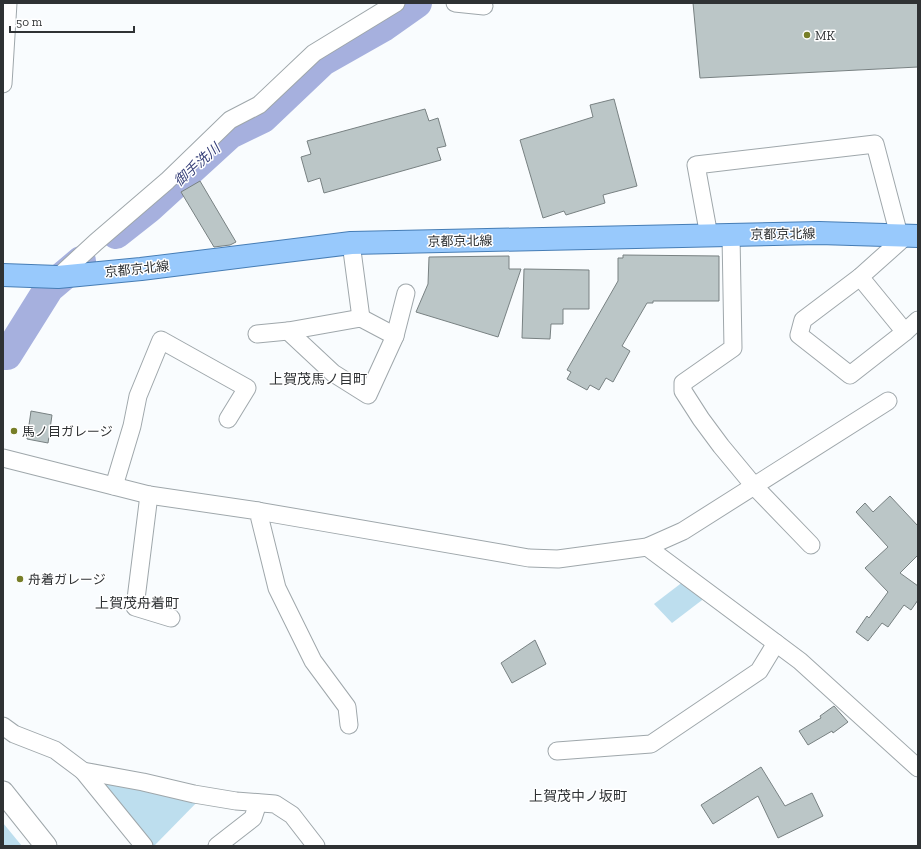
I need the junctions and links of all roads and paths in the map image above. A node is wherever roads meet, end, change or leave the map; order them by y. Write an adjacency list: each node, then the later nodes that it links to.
1 (8, 3): 5 (street)
2 (396, 3): 11 (street)
3 (455, 3): 4 (street)
4 (484, 6)
5 (3, 84)
6 (731, 235): 7 (main road, 京都京北線); 8 (main road, 京都京北線); 24 (street)
7 (709, 236): 8 (street); 9 (main road, 京都京北線)
8 (908, 236): 12 (street)
9 (352, 243): 11 (main road, 京都京北線); 14 (street)
10 (3, 275): 11 (main road, 京都京北線)
11 (58, 277)
12 (860, 277): 17 (street); 17 (street)
13 (406, 293): 19 (street)
14 (361, 318): 16 (street); 19 (street)
15 (918, 320): 17 (street)
16 (288, 330): 18 (street); 19 (street)
17 (905, 332)
18 (257, 334)
19 (395, 336)
20 (888, 401): 24 (street)
21 (228, 419): 23 (street)
22 (3, 458): 23 (street)
23 (114, 486): 25 (street)
24 (755, 487): 27 (street); 28 (street)
25 (149, 495): 26 (street); 29 (street)
26 (258, 510): 28 (street); 31 (street)
27 (811, 545)
28 (647, 547): 30 (street)
29 (171, 618)
30 (776, 644): 33 (street); 34 (street)
31 (349, 724)
32 (3, 726): 35 (street)
33 (557, 751)
34 (918, 768)
35 (83, 771): 37 (street); 39 (street)
36 (3, 792): 38 (street)
37 (258, 803): 40 (street); 41 (street)
38 (46, 846)
39 (144, 846)
40 (217, 846)
41 (316, 846)

